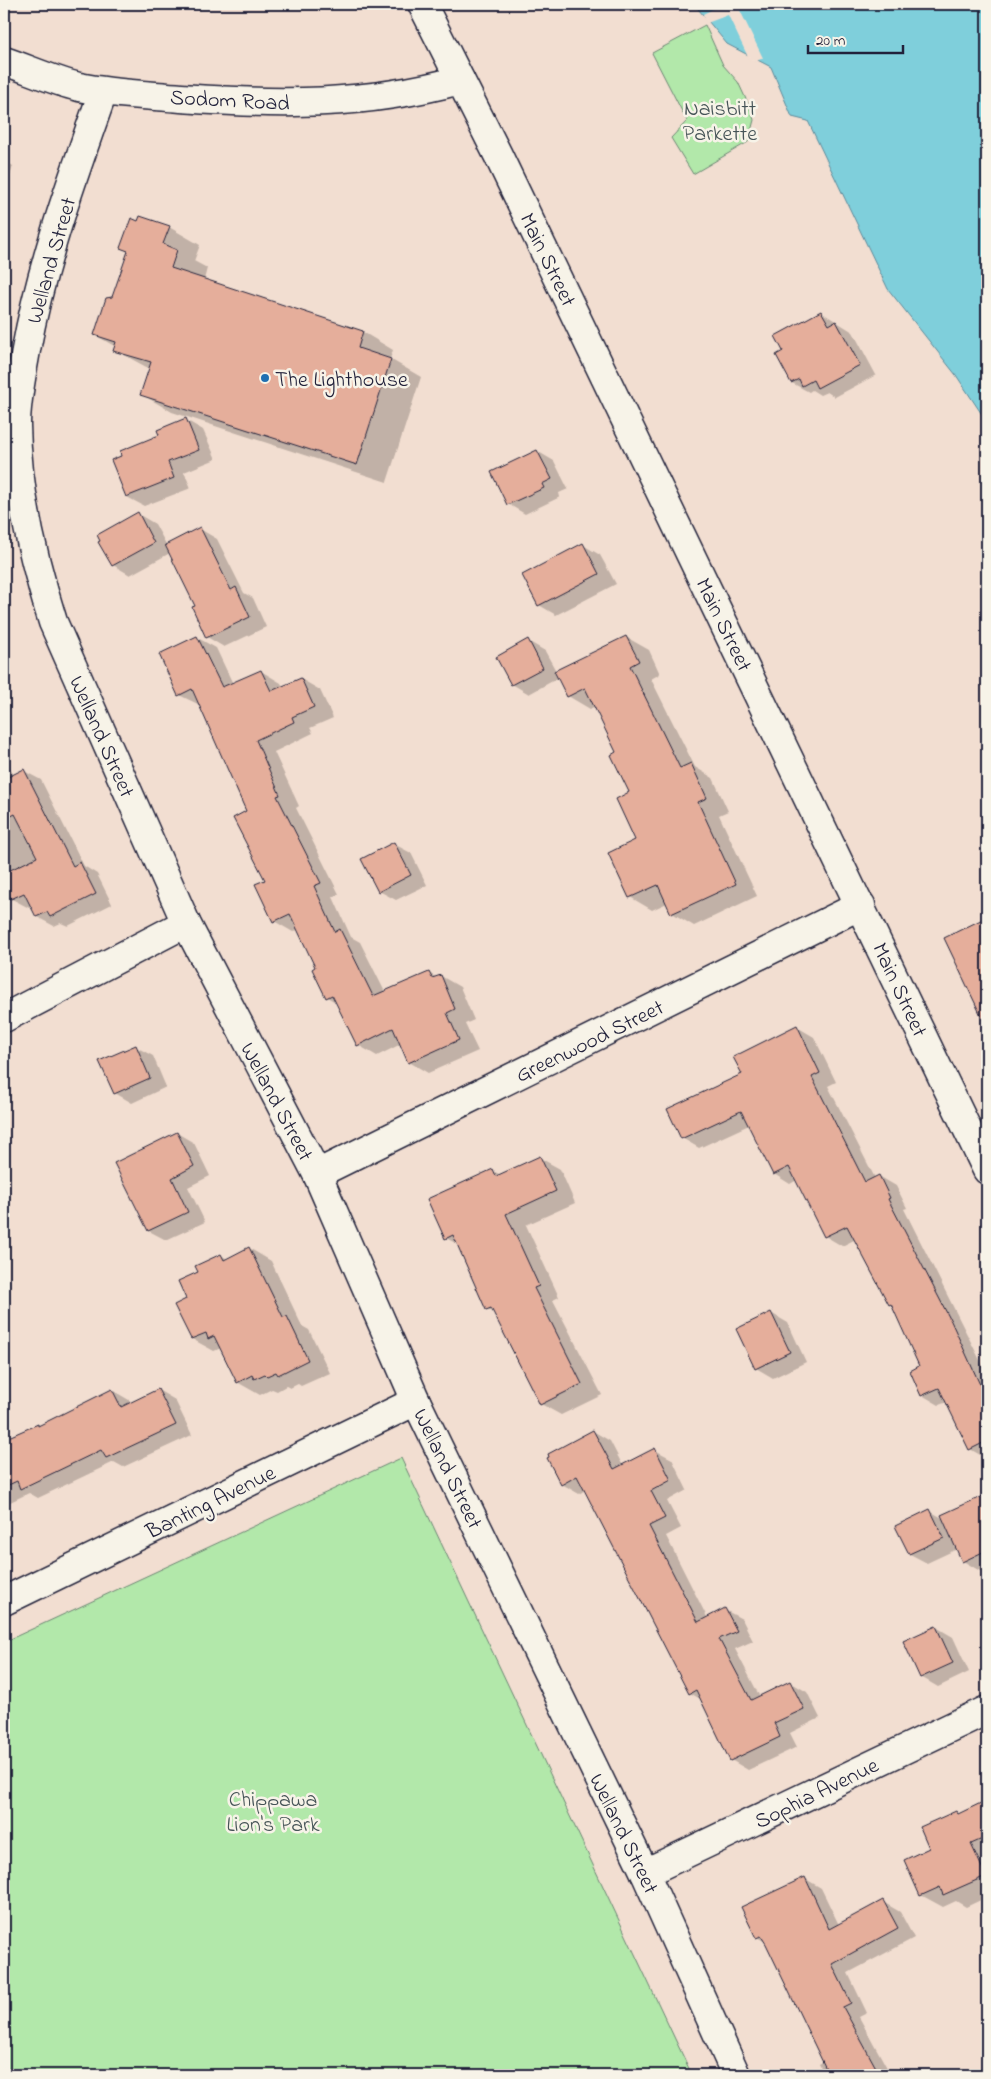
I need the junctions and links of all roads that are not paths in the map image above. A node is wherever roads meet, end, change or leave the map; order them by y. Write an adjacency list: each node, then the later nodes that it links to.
1 (422, 4): 3 (street, Main Street)
2 (4, 61): 4 (street, Sodom Road)
3 (460, 80): 4 (street, Sodom Road); 6 (street, Main Street)
4 (103, 92): 5 (street, Welland Street)
5 (10, 427): 7 (street, Welland Street)
6 (861, 905): 9 (street, Main Street); 10 (street, Greenwood Street)
7 (186, 923): 8 (street); 10 (street, Welland Street)
8 (4, 1018)
9 (987, 1170)
10 (316, 1174): 11 (street, Welland Street)
11 (416, 1401): 12 (street, Banting Avenue); 14 (street, Welland Street)
12 (4, 1601)
13 (987, 1710): 14 (street, Sophia Avenue)
14 (645, 1873): 15 (street, Welland Street)
15 (736, 2075)

